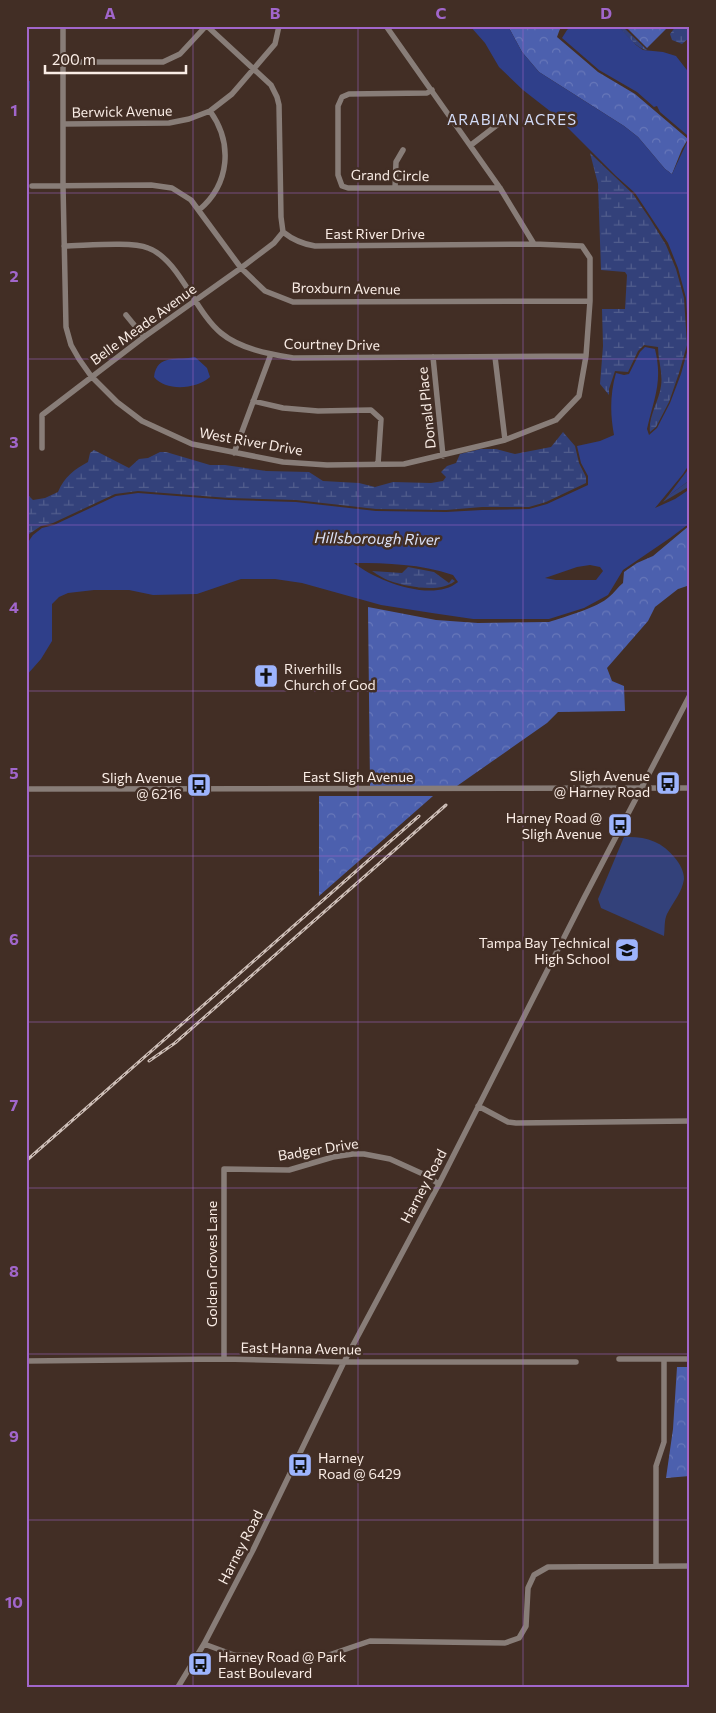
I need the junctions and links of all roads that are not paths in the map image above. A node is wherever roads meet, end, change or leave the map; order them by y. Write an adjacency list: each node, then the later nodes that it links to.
1 (63, 26): 5 (street, West River Drive)
2 (206, 26): 5 (street); 6 (street)
3 (279, 26): 6 (street)
4 (386, 26): 7 (street)
5 (63, 62): 10 (street, West River Drive)
6 (253, 70): 8 (street, Berwick Avenue); 18 (street)
7 (432, 90): 11 (street); 15 (street, Grand Circle)
8 (210, 111): 10 (street, Berwick Avenue); 17 (street)
9 (510, 115): 11 (street)
10 (64, 124): 14 (street, West River Drive)
11 (470, 145): 16 (street)
12 (403, 150): 15 (street)
13 (32, 186): 14 (street, Broxburn Avenue)
14 (63, 186): 17 (street, Broxburn Avenue); 20 (street, West River Drive)
15 (395, 188): 16 (street, Grand Circle)
16 (500, 188): 19 (street)
17 (199, 210): 21 (street, Broxburn Avenue)
18 (283, 232): 19 (street, East River Drive); 21 (street, Belle Meade Avenue)
19 (534, 244): 22 (street, East River Drive)
20 (64, 246): 23 (street, Courtney Drive); 30 (street, West River Drive)
21 (241, 268): 22 (street, Broxburn Avenue); 23 (street, Belle Meade Avenue)
22 (590, 301): 27 (street, East River Drive)
23 (195, 302): 25 (street, Belle Meade Avenue); 26 (street, Courtney Drive)
24 (126, 315): 25 (street)
25 (144, 337): 30 (street, Belle Meade Avenue)
26 (271, 354): 28 (street, Courtney Drive); 31 (street)
27 (586, 356): 29 (street, Courtney Drive); 32 (street, West River Drive)
28 (433, 357): 29 (street, Courtney Drive); 35 (street, Donald Place)
29 (495, 357): 32 (street)
30 (91, 376): 33 (street, Belle Meade Avenue); 34 (street, West River Drive)
31 (253, 400): 34 (street); 36 (street)
32 (505, 440): 35 (street, West River Drive)
33 (42, 448)
34 (234, 453): 36 (street, West River Drive)
35 (443, 456): 36 (street, West River Drive)
36 (378, 464)
37 (690, 695): 38 (street, Harney Road)
38 (641, 788): 39 (street, East Sligh Avenue); 40 (street, East Sligh Avenue); 41 (street, Harney Road)
39 (690, 788)
40 (26, 789)
41 (478, 1106): 42 (street); 44 (street, Harney Road)
42 (690, 1121)
43 (224, 1169): 44 (street, Badger Drive); 45 (street, Golden Groves Lane)
44 (439, 1184): 50 (street, Harney Road)
45 (224, 1359): 49 (street, East Hanna Avenue); 50 (street, East Hanna Avenue)
46 (619, 1359): 47 (street)
47 (664, 1359): 48 (street); 52 (street)
48 (690, 1359)
49 (26, 1361)
50 (344, 1362): 51 (street, East Hanna Avenue); 54 (street, Harney Road)
51 (576, 1362)
52 (656, 1565): 53 (street); 54 (street)
53 (690, 1566)
54 (204, 1644): 55 (street, Harney Road)
55 (178, 1687)

